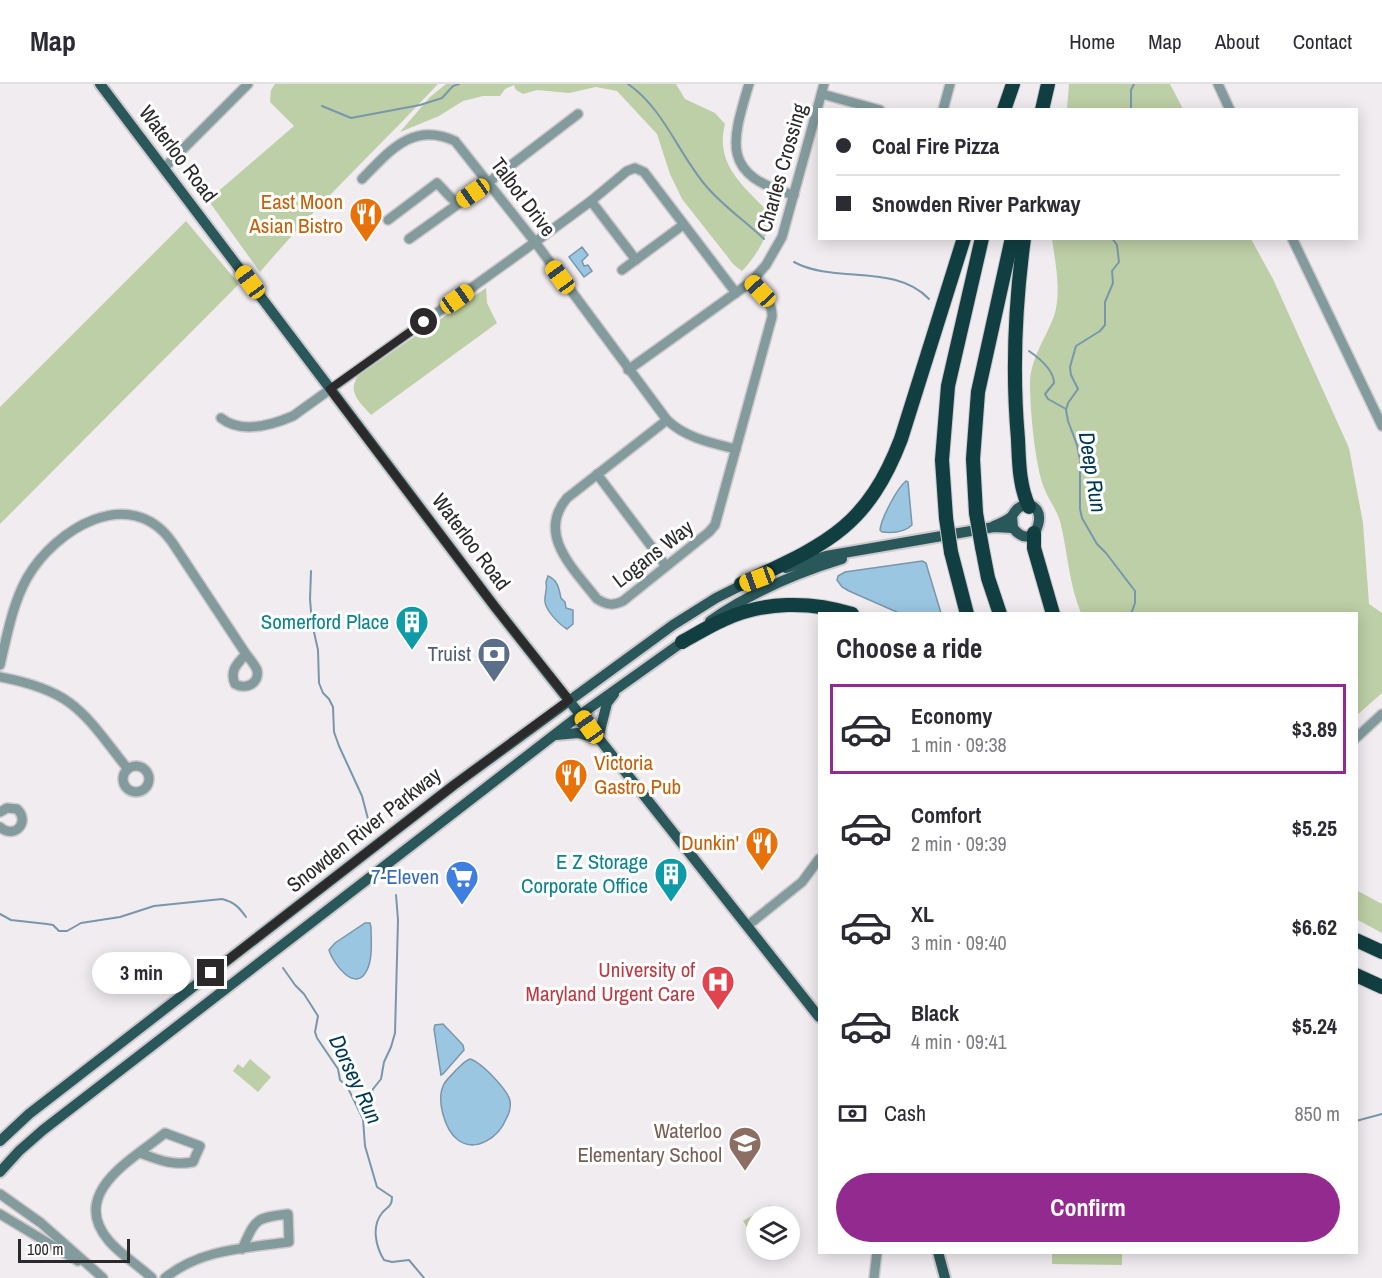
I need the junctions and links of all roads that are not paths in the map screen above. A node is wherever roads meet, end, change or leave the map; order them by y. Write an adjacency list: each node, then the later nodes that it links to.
1 (100, 84): 21 (main road, Waterloo Road)
2 (248, 84): 21 (street)
3 (748, 84): 24 (street)
4 (824, 84): 10 (street, Charles Crossing)
5 (950, 84): 13 (street)
6 (1013, 84): 14 (highway)
7 (1018, 84): 15 (highway)
8 (1048, 84): 16 (highway)
9 (1218, 84): 17 (street)
10 (822, 94): 11 (street, Charles Crossing); 12 (street)
11 (820, 108)
12 (873, 108)
13 (944, 108)
14 (1005, 108)
15 (1012, 108)
16 (1043, 108)
17 (1229, 108)
18 (578, 114): 23 (street)
19 (818, 116): 20 (street, Charles Crossing)
20 (814, 139): 24 (street, Charles Crossing)
21 (164, 168): 41 (main road, Waterloo Road)
22 (362, 179): 23 (street, Talbot Drive)
23 (489, 182): 26 (street); 35 (street, Talbot Drive)
24 (794, 195): 38 (street, Charles Crossing)
25 (591, 201): 28 (street); 35 (street); 36 (street)
26 (457, 204): 27 (street); 29 (street)
27 (388, 220)
28 (683, 225): 36 (street); 39 (street)
29 (409, 239)
30 (963, 240): 54 (highway)
31 (982, 240): 56 (highway, bridge)
32 (1012, 240): 57 (highway, bridge)
33 (1024, 240): 47 (highway)
34 (1293, 240): 44 (street)
35 (535, 242): 40 (street, Talbot Drive); 41 (street)
36 (636, 260): 37 (street)
37 (622, 270)
38 (751, 282): 39 (street, Charles Crossing); 45 (street, Logans Way)
39 (736, 293): 40 (street, Charles Crossing)
40 (628, 370): 43 (street, Talbot Drive)
41 (330, 389): 42 (street); 64 (main road, Waterloo Road)
42 (220, 418)
43 (667, 420): 45 (street, Talbot Drive); 46 (street, Logans Way)
44 (1382, 426)
45 (736, 449): 53 (street, Logans Way)
46 (597, 474): 53 (street); 53 (street, Logans Way)
47 (1029, 507): 48 (main road, Snowden River Parkway); 51 (main road)
48 (1012, 516): 49 (main road, Snowden River Parkway); 50 (main road)
49 (994, 527): 50 (main road, Snowden River Parkway); 52 (main road, Snowden River Parkway)
50 (1013, 528): 51 (main road, Snowden River Parkway)
51 (1034, 533): 58 (highway)
52 (874, 549): 54 (main road, Snowden River Parkway); 59 (main road, Snowden River Parkway)
53 (666, 566)
54 (741, 584): 64 (main road, Snowden River Parkway)
55 (844, 612): 59 (highway)
56 (966, 612)
57 (999, 612)
58 (1052, 612)
59 (682, 642): 63 (main road, Snowden River Parkway)
60 (246, 654): 61 (street)
61 (0, 665)
62 (0, 677): 70 (street)
63 (619, 687): 66 (main road, Snowden River Parkway); 69 (main road)
64 (569, 700): 66 (main road, Waterloo Road); 80 (main road, Snowden River Parkway)
65 (1382, 714): 68 (street)
66 (580, 715): 67 (main road, Snowden River Parkway); 69 (main road, Waterloo Road)
67 (552, 736): 69 (main road); 82 (main road, Snowden River Parkway)
68 (1358, 736)
69 (598, 739): 74 (main road, Waterloo Road)
70 (127, 768)
71 (1, 810): 72 (street)
72 (0, 827)
73 (818, 860): 74 (street)
74 (747, 926): 79 (main road, Waterloo Road)
75 (1358, 941): 76 (highway)
76 (1382, 952)
77 (1358, 976): 78 (highway)
78 (1382, 987)
79 (818, 1016)
80 (0, 1141)
81 (141, 1153): 81 (street); 89 (street)
82 (0, 1172)
83 (0, 1194): 88 (street)
84 (0, 1214): 88 (street)
85 (242, 1249): 85 (street); 90 (street)
86 (877, 1254): 91 (street)
87 (939, 1254): 92 (main road)
88 (103, 1278)
89 (152, 1278)
90 (165, 1278)
91 (874, 1278)
92 (945, 1278)

